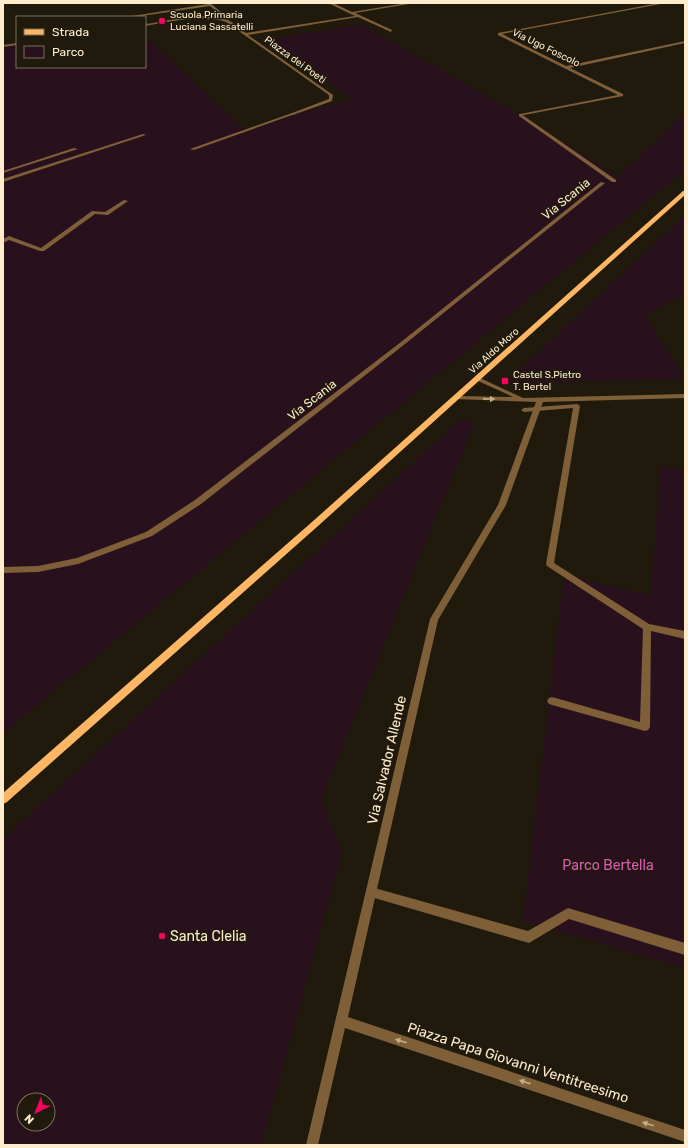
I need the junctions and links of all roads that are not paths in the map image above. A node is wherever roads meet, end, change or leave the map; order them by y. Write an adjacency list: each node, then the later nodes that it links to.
1 (330, 3): 5 (street)
2 (414, 3): 5 (street)
3 (664, 3): 15 (street, Via Ugo Foscolo)
4 (209, 4): 6 (street); 8 (street)
5 (352, 13): 7 (street)
6 (134, 16)
7 (358, 16): 10 (street); 11 (street, Piazza dei Poeti)
8 (214, 18): 9 (street); 11 (street)
9 (146, 25)
10 (391, 31)
11 (246, 34): 18 (street, Piazza dei Poeti)
12 (685, 42): 15 (street)
13 (16, 44): 14 (street)
14 (3, 46)
15 (567, 68): 21 (street, Via Ugo Foscolo)
16 (144, 135): 20 (street)
17 (76, 148): 19 (street)
18 (192, 149)
19 (3, 172)
20 (3, 181)
21 (614, 181)
22 (603, 183): 32 (street, Via Scania)
23 (685, 192): 26 (main road, Via Aldo Moro)
24 (126, 201): 25 (street)
25 (3, 241)
26 (478, 379): 28 (main road, Via Aldo Moro); 29 (street)
27 (685, 396): 30 (street)
28 (456, 398): 29 (street, one-way to 29); 36 (main road, Via Aldo Moro)
29 (522, 399): 30 (street)
30 (539, 404): 31 (street); 33 (street); 37 (street, Via Salvador Allende)
31 (524, 410)
32 (3, 570)
33 (647, 627): 34 (street); 35 (street)
34 (685, 635)
35 (552, 701)
36 (3, 799)
37 (371, 892): 38 (street); 39 (street, Via Salvador Allende)
38 (685, 949)
39 (342, 1021): 40 (street, Piazza Papa Giovanni Ventitreesimo, one-way to 39); 41 (street, Via Salvador Allende)
40 (685, 1136)
41 (312, 1145)

